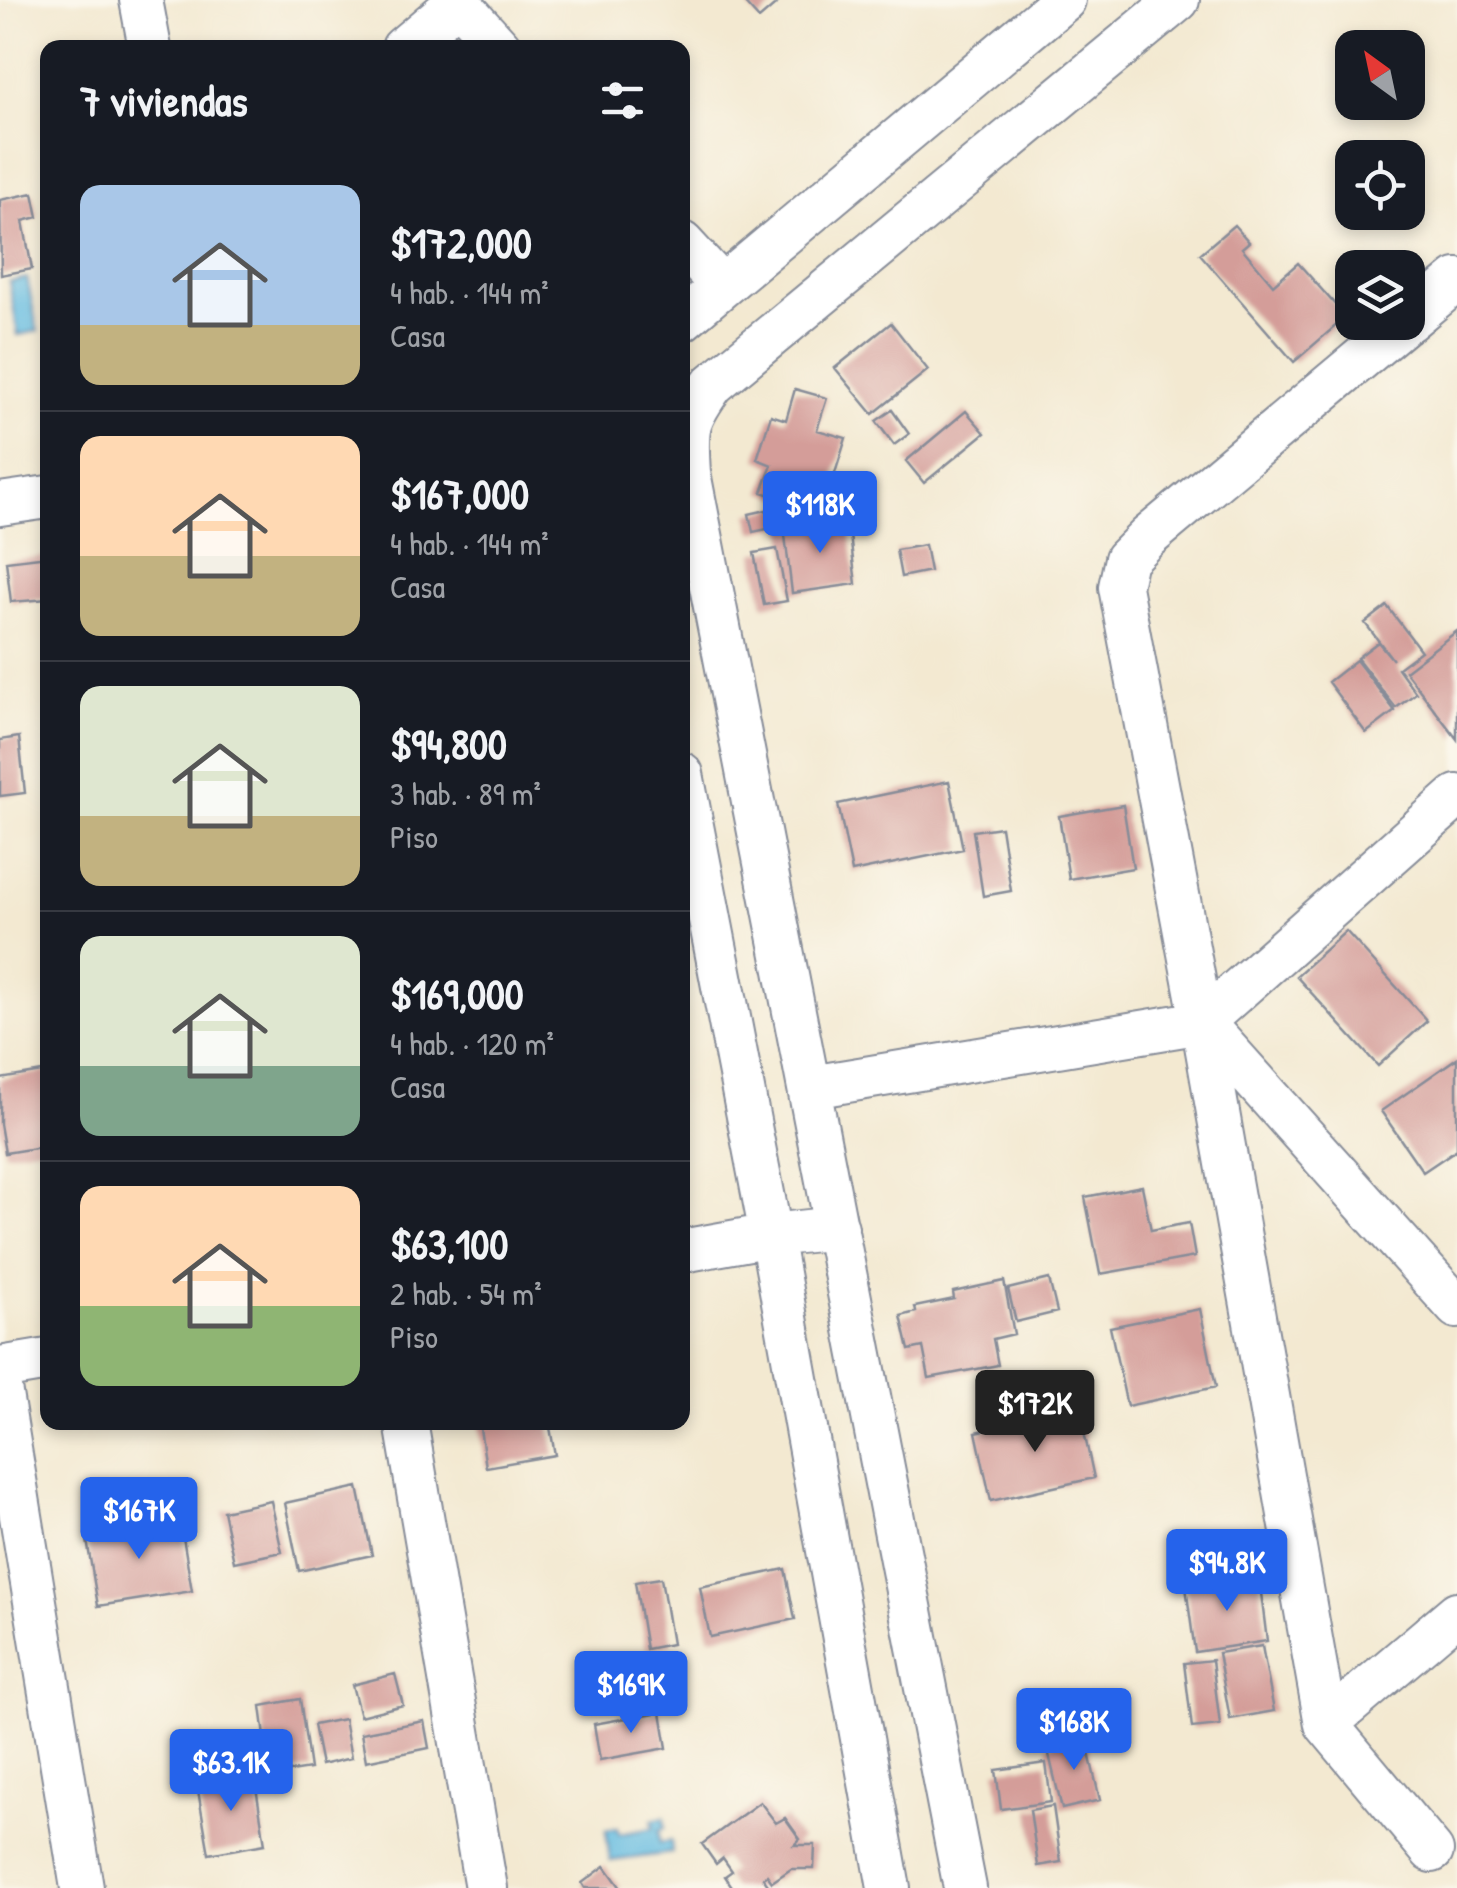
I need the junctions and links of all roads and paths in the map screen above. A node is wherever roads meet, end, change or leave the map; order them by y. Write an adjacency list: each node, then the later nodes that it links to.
1 (141, 0): 5 (street)
2 (1064, 0): 10 (street)
3 (1178, 0): 14 (street)
4 (459, 1): 6 (street); 7 (street)
5 (148, 40)
6 (413, 40)
7 (493, 40)
8 (690, 252): 10 (street)
9 (1457, 280): 11 (street)
10 (722, 286): 12 (street)
11 (1425, 306)
12 (690, 313)
13 (1385, 340): 21 (street)
14 (693, 390): 15 (street)
15 (690, 419)
16 (690, 473): 22 (street)
17 (40, 498): 18 (street)
18 (0, 504)
19 (1457, 796): 21 (street)
20 (690, 815): 24 (street)
21 (1202, 1022): 22 (street); 26 (street); 32 (street)
22 (811, 1087): 23 (street)
23 (837, 1228): 24 (street); 37 (street)
24 (771, 1235): 25 (street); 34 (street)
25 (690, 1250)
26 (1457, 1307)
27 (40, 1361): 28 (street)
28 (0, 1368)
29 (0, 1388): 35 (street)
30 (407, 1430): 36 (street)
31 (1457, 1613): 32 (street)
32 (1326, 1724): 33 (street)
33 (1432, 1851)
34 (885, 1886)
35 (82, 1888)
36 (486, 1888)
37 (964, 1888)

